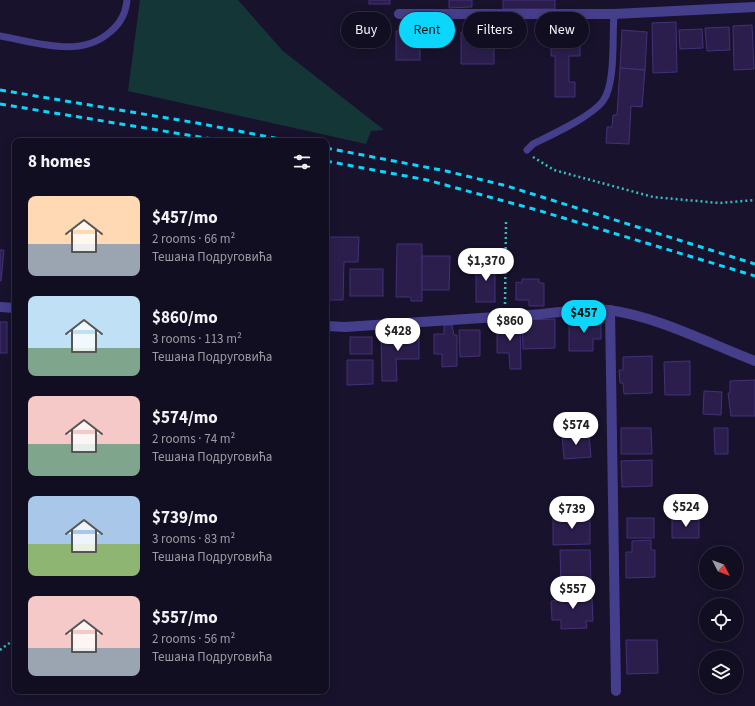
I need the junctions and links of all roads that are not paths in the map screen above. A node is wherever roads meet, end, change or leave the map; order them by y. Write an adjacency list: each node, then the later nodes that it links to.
1 (127, 0): 5 (lane)
2 (755, 7): 4 (street)
3 (455, 14): 4 (street)
4 (614, 14): 6 (lane)
5 (0, 36)
6 (527, 150)
7 (0, 307): 8 (street)
8 (12, 308)
9 (610, 310): 10 (street); 11 (street); 12 (street)
10 (329, 326)
11 (755, 361)
12 (616, 691)

